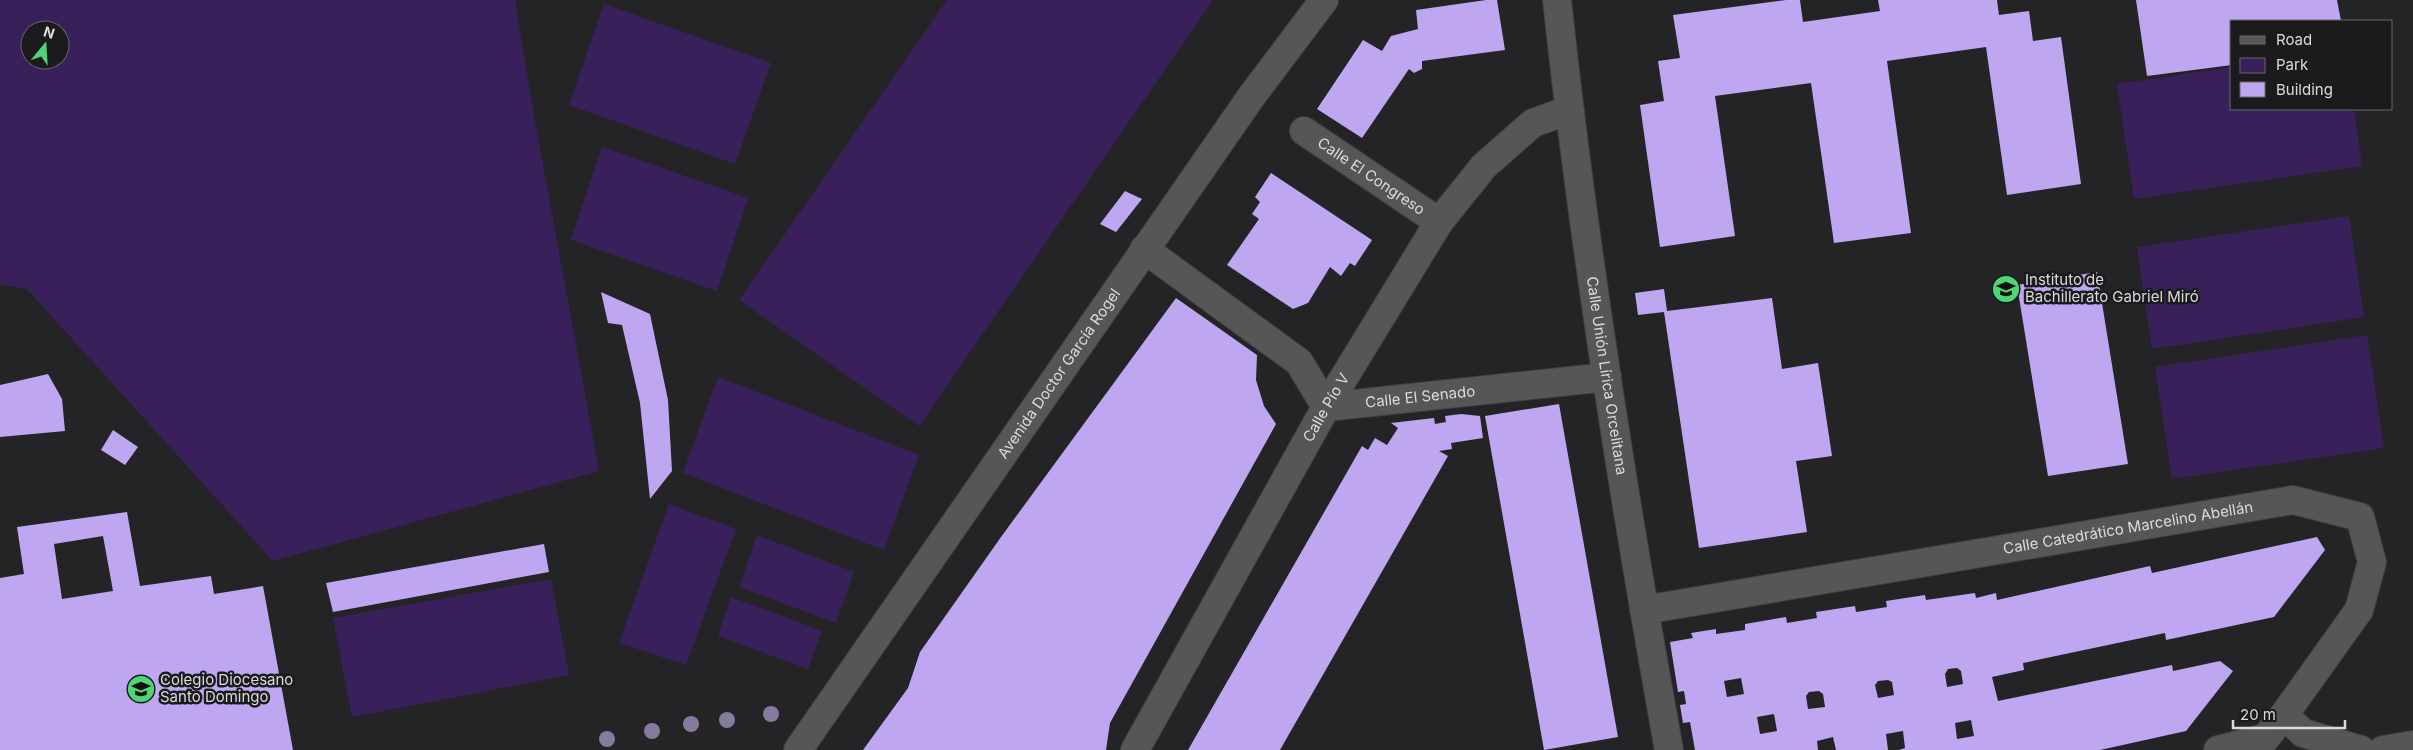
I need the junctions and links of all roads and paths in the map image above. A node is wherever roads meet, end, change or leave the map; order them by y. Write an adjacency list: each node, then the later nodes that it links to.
1 (1324, 0): 6 (street, Avenida Doctor García Rogel)
2 (1557, 0): 3 (street, Calle Unión Lírica Orcelitana)
3 (1569, 110): 5 (street, Calle Pío V); 7 (street, Calle Unión Lírica Orcelitana)
4 (1304, 131): 5 (street, Calle El Congreso)
5 (1439, 222): 8 (street, Calle Pío V)
6 (1144, 249): 8 (street); 13 (street, Avenida Doctor García Rogel)
7 (1607, 377): 8 (street, Calle El Senado); 9 (street, Calle Unión Lírica Orcelitana)
8 (1326, 407): 14 (street, Calle Pío V)
9 (1644, 610): 10 (street, Calle Catedrático Marcelino Abellán); 15 (street, Calle Unión Lírica Orcelitana)
10 (2284, 715): 11 (street, Calle Catedrático Marcelino Abellán); 17 (street)
11 (2260, 744): 16 (street)
12 (2413, 745): 18 (street)
13 (798, 750)
14 (1135, 750)
15 (1669, 750)
16 (2218, 750)
17 (2361, 750)
18 (2383, 750)

